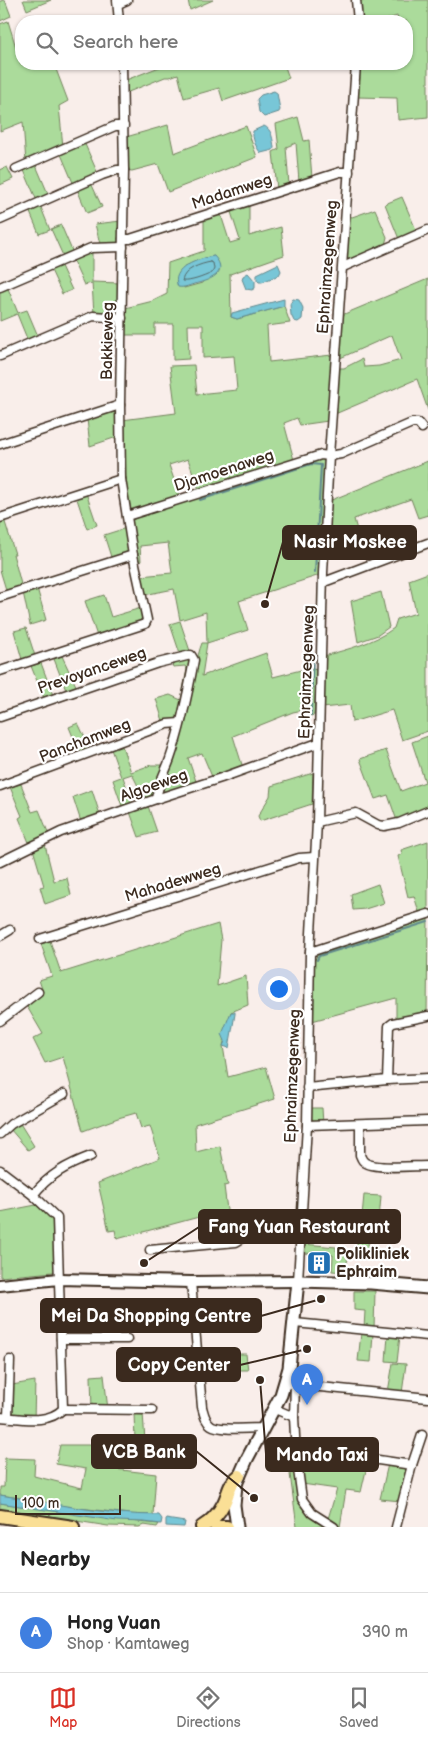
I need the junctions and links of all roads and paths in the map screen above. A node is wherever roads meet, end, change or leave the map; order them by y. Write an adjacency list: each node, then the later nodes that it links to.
1 (127, 0): 3 (street)
2 (356, 0): 5 (street)
3 (118, 2): 4 (street)
4 (119, 15)
5 (357, 15)
6 (122, 70): 8 (street, Bakkieweg)
7 (356, 70): 11 (street, Ephraimzegenweg)
8 (124, 126): 9 (street); 10 (street, Bakkieweg)
9 (16, 169)
10 (124, 170): 12 (street); 14 (street, Bakkieweg)
11 (349, 172): 14 (street, Madamweg); 15 (street, Ephraimzegenweg)
12 (0, 220)
13 (428, 230): 15 (street)
14 (123, 243): 16 (street, Madamweg); 17 (street, Bakkieweg)
15 (343, 267): 22 (street, Ephraimzegenweg)
16 (0, 287)
17 (122, 318): 18 (street); 19 (street, Bakkieweg)
18 (0, 356)
19 (120, 405): 21 (street); 23 (street, Bakkieweg)
20 (422, 428): 22 (street, Djamoenaweg)
21 (0, 444)
22 (329, 456): 24 (street, Djamoenaweg); 28 (street, Ephraimzegenweg)
23 (121, 479): 24 (street, Bakkieweg); 25 (street)
24 (127, 516): 27 (street, Bakkieweg)
25 (0, 518)
26 (428, 543): 28 (street)
27 (133, 556): 29 (street); 30 (street, Bakkieweg)
28 (324, 582): 33 (street, Ephraimzegenweg)
29 (0, 597)
30 (0, 671)
31 (0, 717): 32 (street, Prevoyanceweg)
32 (180, 723): 34 (street, Panchamweg); 35 (street)
33 (318, 743): 35 (street, Algoeweg); 37 (street, Ephraimzegenweg)
34 (0, 786)
35 (156, 799): 39 (street, Algoeweg)
36 (428, 811): 37 (street)
37 (317, 822): 38 (street, Ephraimzegenweg)
38 (314, 857): 43 (street, Mahadewweg); 44 (street, Ephraimzegenweg)
39 (0, 862)
40 (428, 914): 44 (street)
41 (10, 930): 42 (street)
42 (0, 936)
43 (40, 939)
44 (310, 952): 50 (street, Ephraimzegenweg)
45 (38, 992): 47 (street)
46 (428, 1016): 49 (street)
47 (0, 1021)
48 (428, 1078): 49 (street)
49 (387, 1080): 50 (street)
50 (307, 1088): 54 (street, Ephraimzegenweg)
51 (64, 1094): 55 (street)
52 (428, 1121): 53 (street)
53 (360, 1124): 54 (street); 57 (street)
54 (307, 1125): 60 (street, Ephraimzegenweg)
55 (0, 1134)
56 (91, 1156): 59 (street)
57 (428, 1166)
58 (0, 1170): 59 (street)
59 (33, 1195): 63 (street)
60 (300, 1226): 61 (street); 62 (street); 64 (street, Ephraimzegenweg)
61 (346, 1228)
62 (150, 1250)
63 (59, 1279): 65 (street); 66 (street); 70 (street)
64 (298, 1281): 65 (street); 67 (main road); 68 (main road)
65 (191, 1282): 80 (street)
66 (0, 1285)
67 (428, 1288)
68 (295, 1323): 69 (street); 73 (main road)
69 (428, 1336)
70 (61, 1339): 71 (street); 76 (street)
71 (127, 1339)
72 (10, 1360): 78 (street)
73 (290, 1384): 74 (street); 75 (main road); 79 (street)
74 (428, 1398)
75 (275, 1408): 79 (street); 80 (main road)
76 (63, 1409): 77 (street); 78 (street)
77 (152, 1410)
78 (4, 1417)
79 (294, 1417): 91 (street)
80 (263, 1428): 84 (main road)
81 (422, 1435): 83 (street)
82 (358, 1457): 83 (street)
83 (412, 1465): 92 (street)
84 (238, 1480): 87 (main road); 88 (main road); 90 (main road)
85 (0, 1516): 86 (main road)
86 (73, 1527)
87 (202, 1527)
88 (215, 1527): 89 (main road)
89 (227, 1527)
90 (236, 1527)
91 (334, 1527)
92 (396, 1527)

